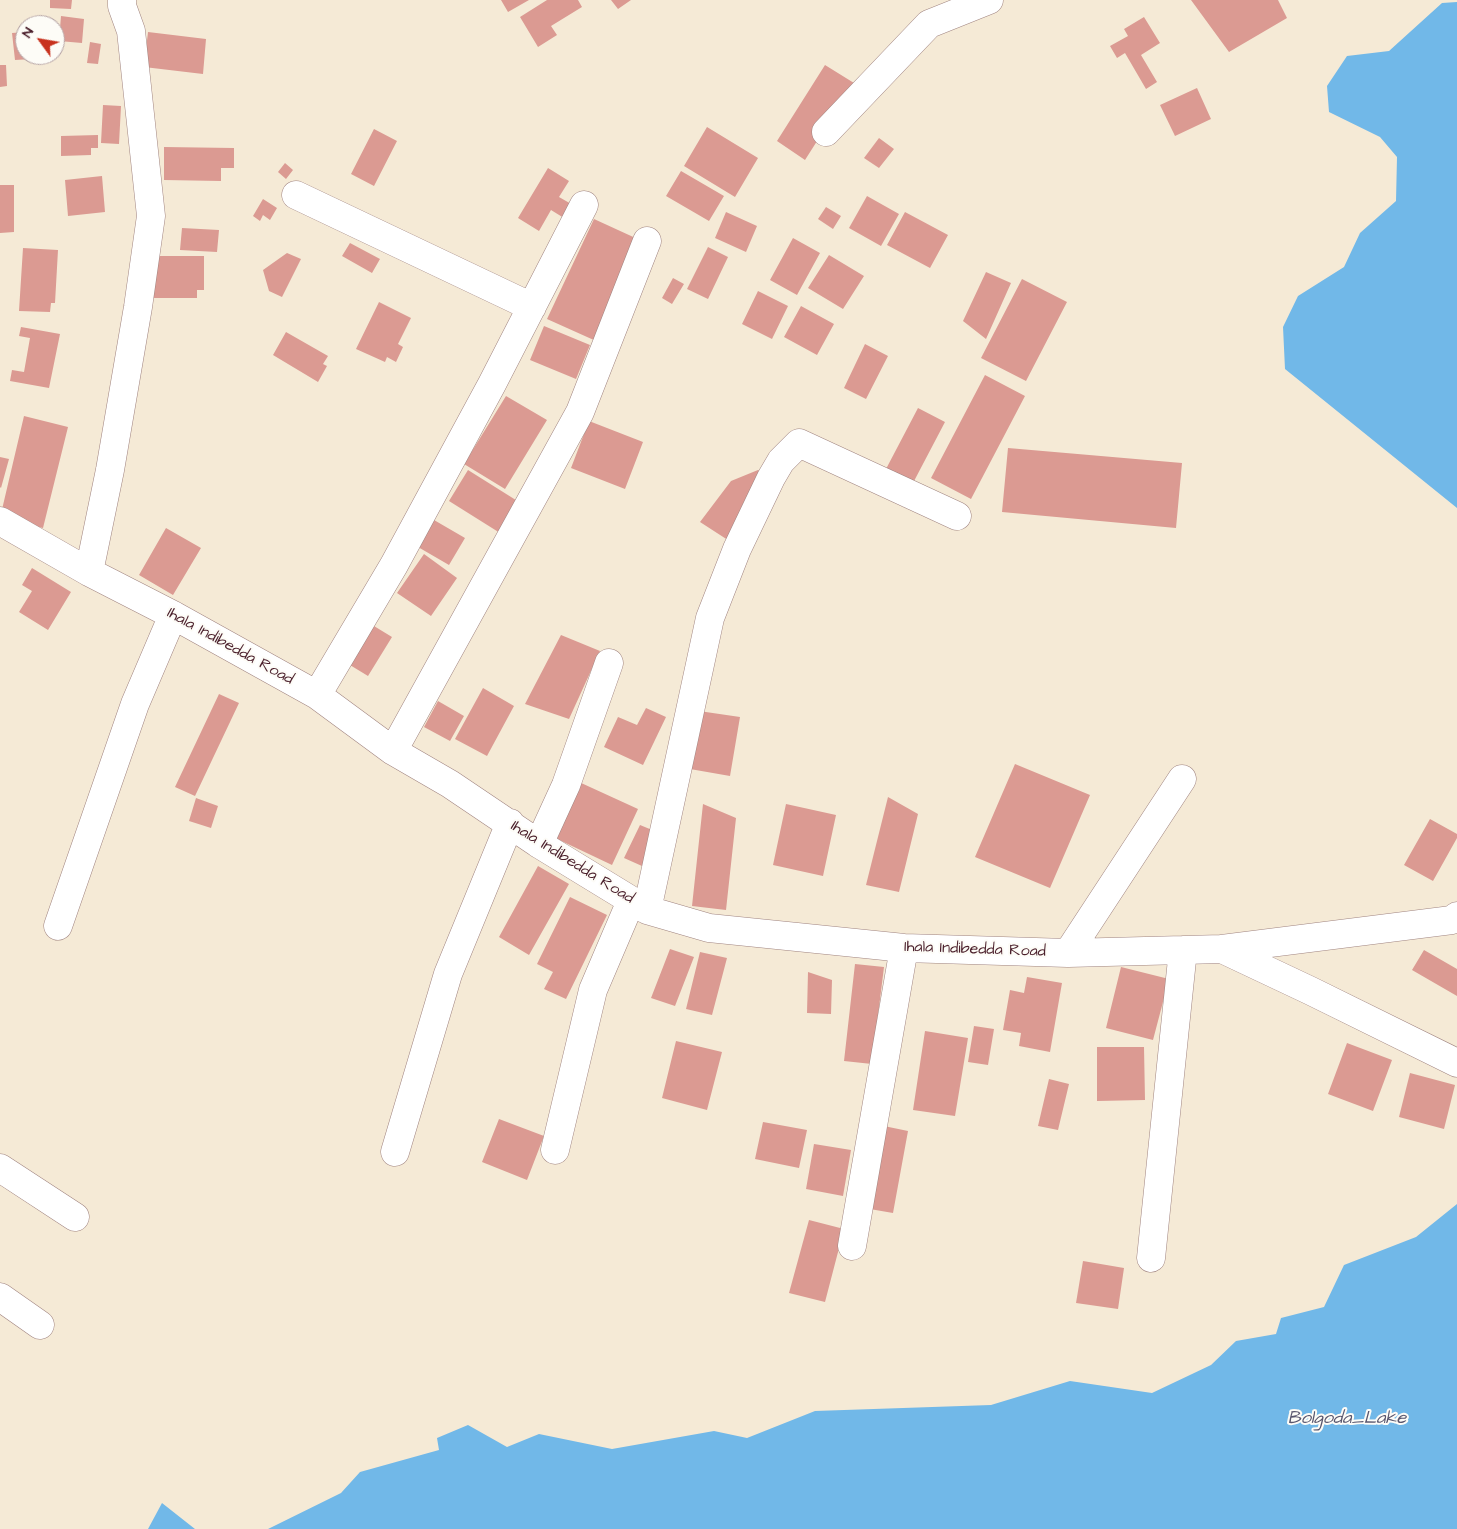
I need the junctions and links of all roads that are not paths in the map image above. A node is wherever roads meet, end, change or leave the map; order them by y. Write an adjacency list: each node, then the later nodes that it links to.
1 (122, 0): 10 (street)
2 (989, 0): 3 (street)
3 (826, 132)
4 (296, 195): 7 (street)
5 (584, 205): 7 (street)
6 (647, 241): 14 (street)
7 (532, 307): 13 (street)
8 (957, 516): 18 (street)
9 (0, 521): 10 (street, Ihala Indibedda Road)
10 (89, 572): 11 (street, Ihala Indibedda Road)
11 (173, 614): 13 (street, Ihala Indibedda Road); 20 (street)
12 (609, 663): 17 (street)
13 (317, 696): 14 (street, Ihala Indibedda Road)
14 (393, 751): 16 (street, Ihala Indibedda Road)
15 (1182, 780): 24 (street)
16 (510, 823): 17 (street, Ihala Indibedda Road); 27 (street)
17 (539, 844): 18 (street, Ihala Indibedda Road)
18 (639, 905): 21 (street, Ihala Indibedda Road); 26 (street)
19 (1457, 916): 22 (street, Ihala Indibedda Road)
20 (58, 926)
21 (904, 948): 24 (street, Ihala Indibedda Road); 30 (street)
22 (1222, 949): 23 (street, Ihala Indibedda Road); 25 (street, Ihala Indibedda Road)
23 (1183, 950): 24 (street, Ihala Indibedda Road); 31 (street)
24 (1068, 953)
25 (1457, 1062)
26 (555, 1150)
27 (395, 1152)
28 (0, 1168): 29 (street)
29 (75, 1217)
30 (852, 1246)
31 (1151, 1258)
32 (0, 1297): 33 (street)
33 (40, 1326)

